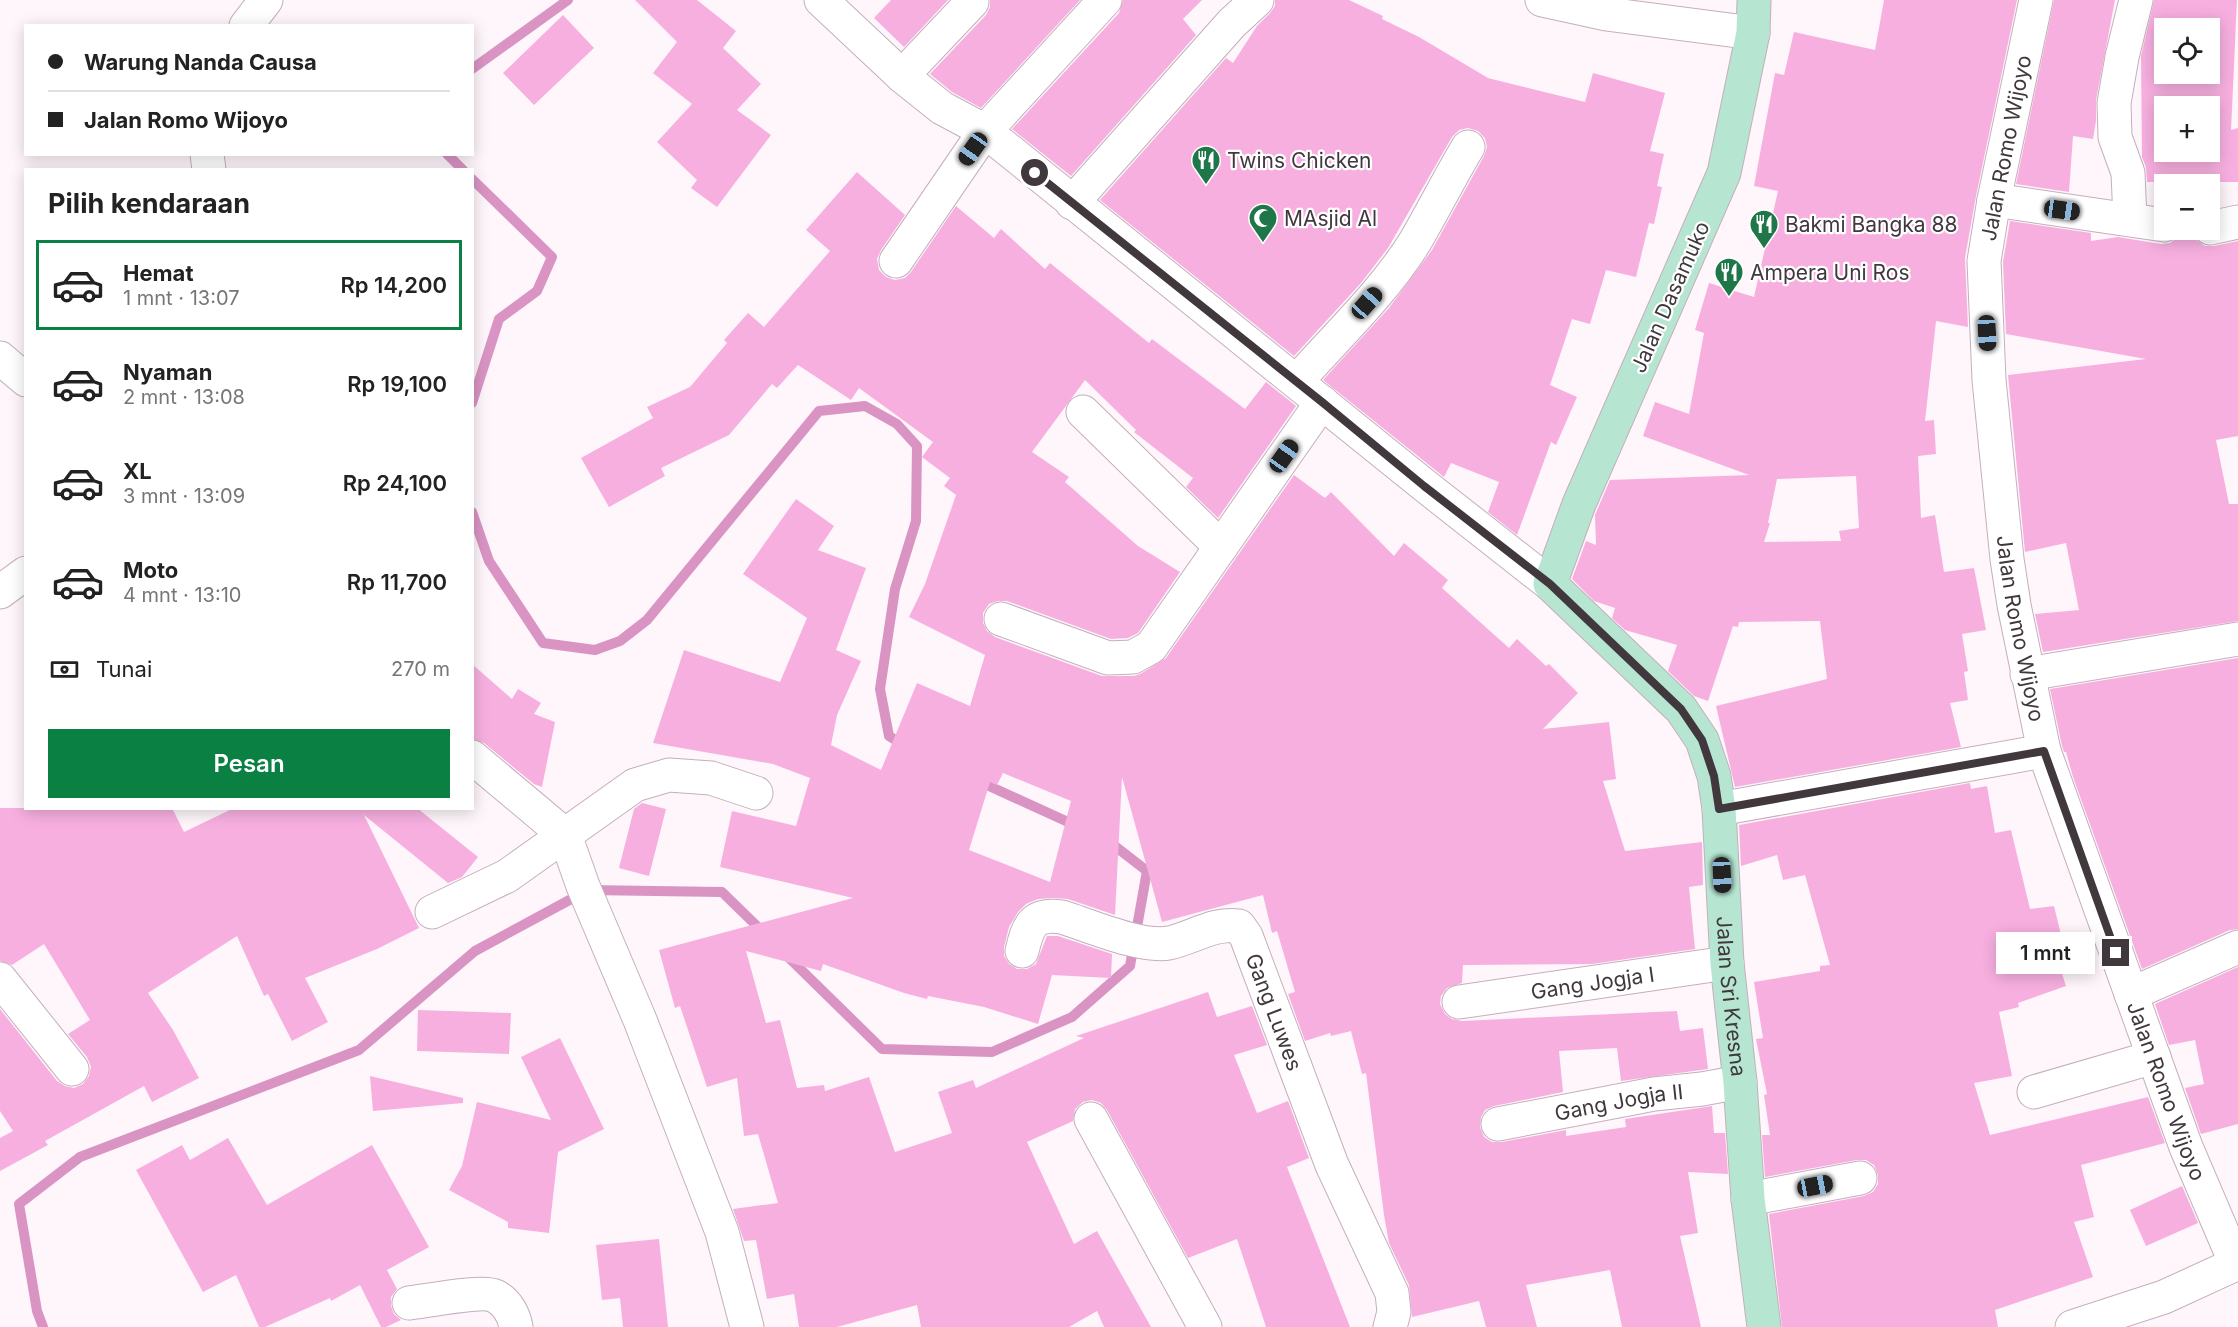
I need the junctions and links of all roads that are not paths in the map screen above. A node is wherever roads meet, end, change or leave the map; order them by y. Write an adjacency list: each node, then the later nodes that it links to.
1 (266, 0): 10 (street)
2 (821, 0): 12 (street)
3 (1104, 0): 13 (street)
4 (1255, 0): 16 (street)
5 (1542, 0): 11 (street)
6 (1754, 0): 11 (main road, Jalan Dasamuko)
7 (2036, 0): 15 (street, Jalan Romo Wijoyo)
8 (2136, 0): 17 (street)
9 (972, 2): 12 (street)
10 (248, 24)
11 (1753, 33): 29 (main road, Jalan Dasamuko)
12 (902, 76): 13 (street)
13 (985, 131): 16 (street); 21 (street)
14 (1468, 147): 24 (street)
15 (1994, 200): 17 (street); 33 (street, Jalan Romo Wijoyo)
16 (1072, 203): 24 (street)
17 (2130, 219): 19 (street)
18 (2238, 222): 20 (street)
19 (2154, 223)
20 (2220, 226)
21 (896, 261)
22 (0, 358): 23 (street)
23 (24, 378)
24 (1297, 381): 25 (street)
25 (1322, 402): 27 (street); 29 (street)
26 (1083, 412): 27 (street)
27 (1221, 547): 31 (street)
28 (24, 574): 30 (street)
29 (1550, 584): 37 (main road, Jalan Sri Kresna)
30 (0, 591)
31 (1001, 619)
32 (2238, 639): 33 (street)
33 (2027, 674): 34 (street, Jalan Romo Wijoyo)
34 (2044, 751): 37 (street); 44 (street, Jalan Romo Wijoyo)
35 (474, 759): 38 (street)
36 (756, 793): 38 (street)
37 (1719, 809): 42 (main road, Jalan Sri Kresna)
38 (565, 835): 39 (street); 57 (street)
39 (432, 912)
40 (2238, 947): 44 (street)
41 (1022, 951): 59 (street, Gang Luwes)
42 (1727, 963): 45 (street, Gang Jogja I); 48 (main road, Jalan Sri Kresna)
43 (0, 979): 47 (street)
44 (2131, 994): 46 (street, Jalan Romo Wijoyo)
45 (1459, 1002)
46 (2154, 1057): 49 (street); 54 (street, Jalan Romo Wijoyo)
47 (72, 1069)
48 (1740, 1082): 51 (street, Gang Jogja II); 53 (main road, Jalan Sri Kresna)
49 (2034, 1092)
50 (1091, 1119): 58 (street)
51 (1498, 1124)
52 (1860, 1178): 53 (street)
53 (1748, 1199): 60 (main road, Jalan Sri Kresna)
54 (2237, 1265): 61 (street)
55 (410, 1303): 56 (street)
56 (516, 1327)
57 (747, 1327)
58 (1205, 1327)
59 (1390, 1327)
60 (1764, 1327)
61 (2072, 1327)

